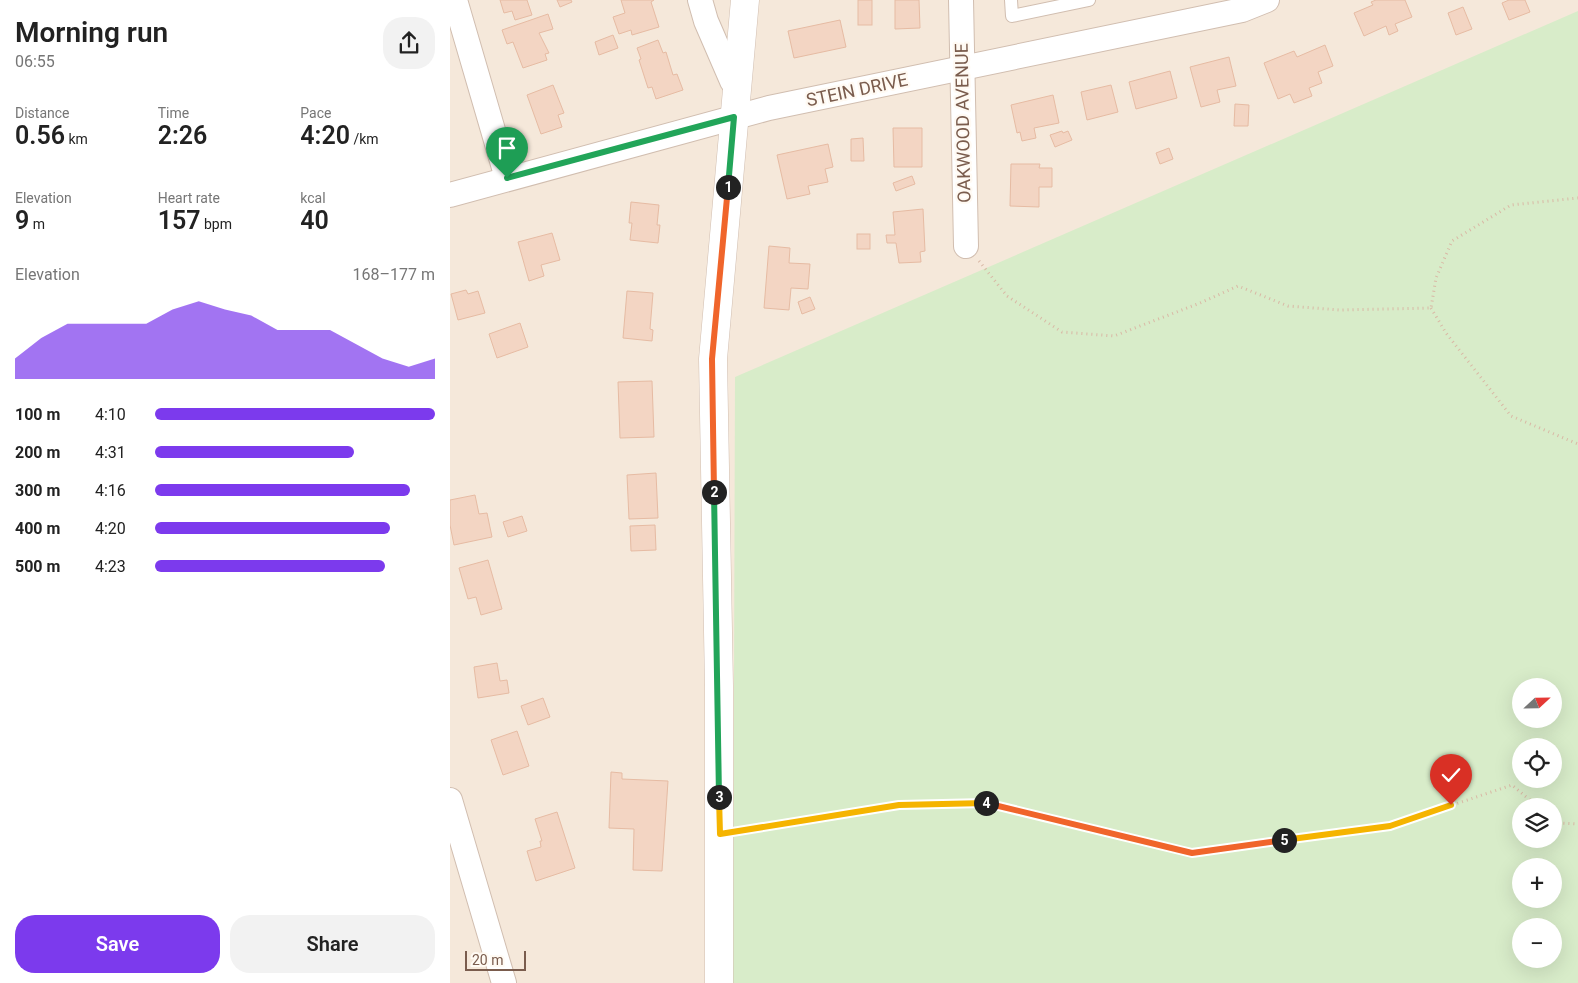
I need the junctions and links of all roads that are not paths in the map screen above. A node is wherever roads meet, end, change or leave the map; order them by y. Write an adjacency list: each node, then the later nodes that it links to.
1 (455, 0): 11 (street)
2 (700, 0): 9 (street)
3 (745, 0): 9 (street)
4 (961, 0): 8 (street, OAKWOOD AVENUE)
5 (1012, 0): 6 (lane)
6 (1089, 0)
7 (1267, 0): 8 (street, STEIN DRIVE)
8 (963, 67): 10 (street, STEIN DRIVE); 13 (street, OAKWOOD AVENUE)
9 (737, 88): 10 (street)
10 (734, 117): 11 (street, STEIN DRIVE); 16 (street)
11 (507, 178): 12 (street, STEIN DRIVE)
12 (450, 195)
13 (966, 246)
14 (450, 800): 15 (street)
15 (504, 983)
16 (719, 983)

